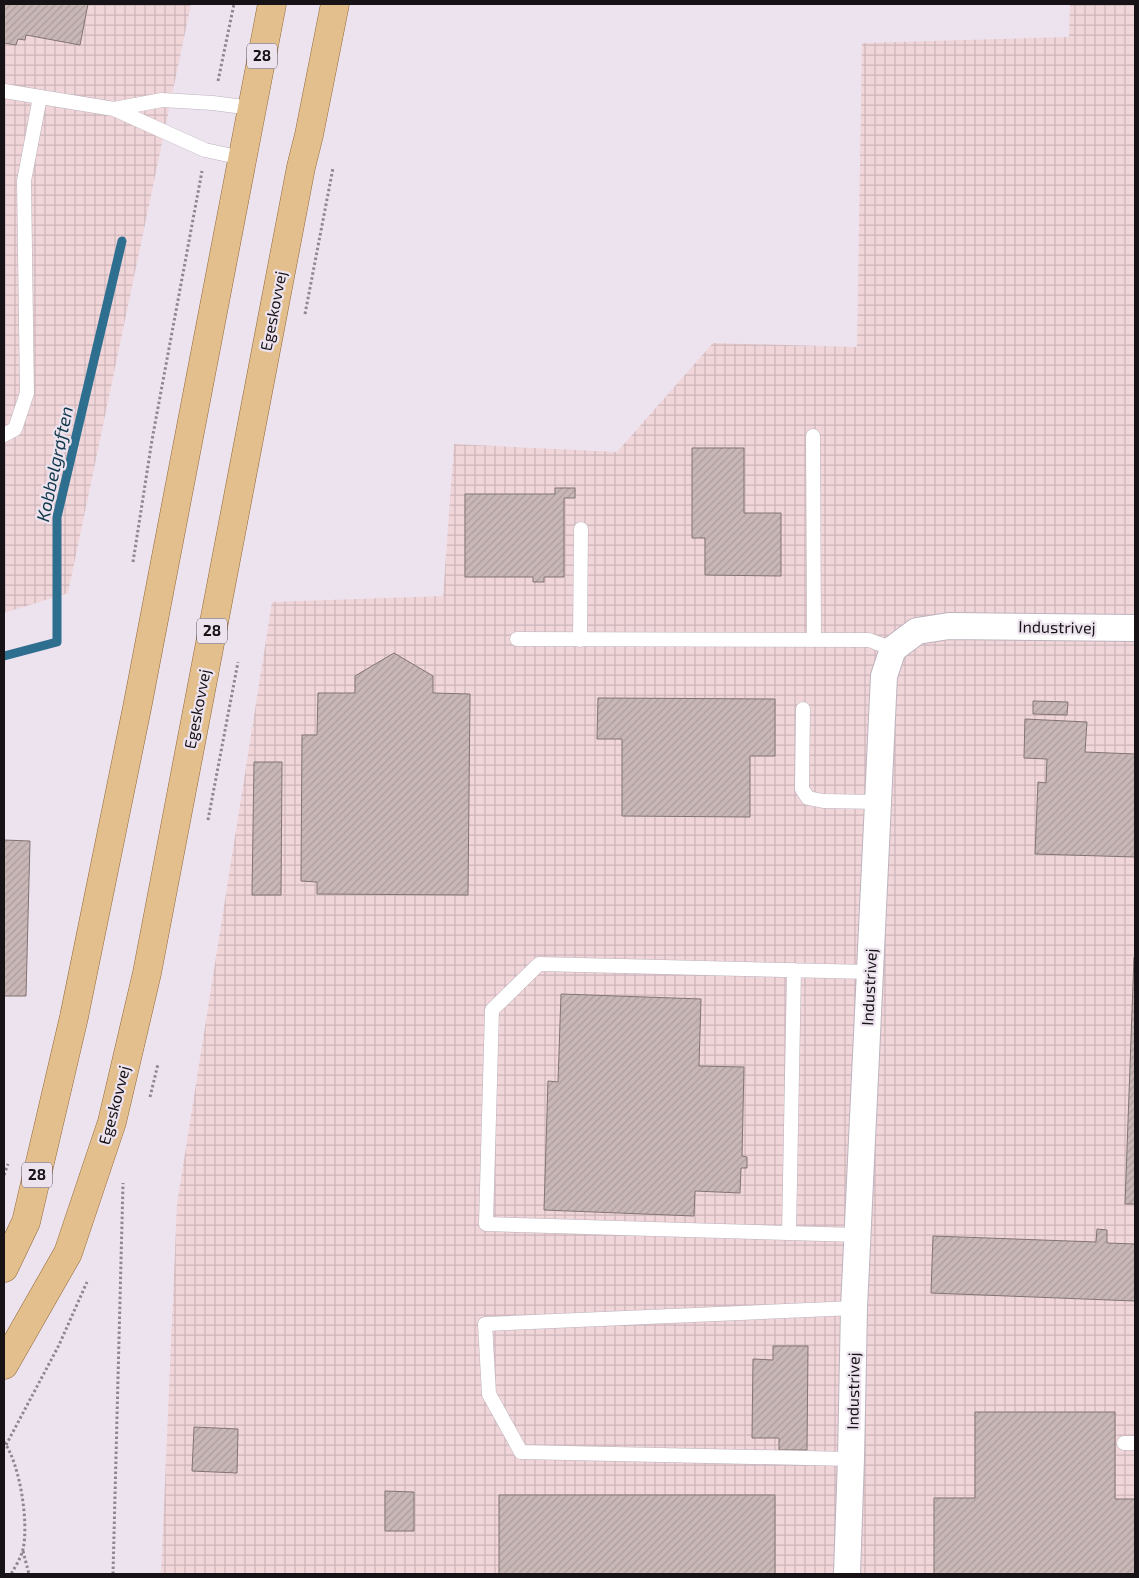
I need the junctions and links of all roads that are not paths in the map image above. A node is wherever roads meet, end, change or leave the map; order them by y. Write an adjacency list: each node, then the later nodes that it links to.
1 (272, 4): 5 (main road, 28)
2 (335, 4): 24 (main road, Egeskovvej / 28)
3 (4, 91): 4 (lane)
4 (40, 97): 6 (lane); 8 (lane)
5 (251, 108): 6 (lane); 7 (main road, 28)
6 (114, 109): 7 (lane)
7 (242, 158): 22 (main road, 28)
8 (4, 435)
9 (813, 436): 14 (lane)
10 (581, 529): 13 (lane)
11 (1135, 628): 15 (street, Industrivej)
12 (517, 639): 13 (lane)
13 (580, 640): 14 (lane)
14 (814, 640): 15 (lane)
15 (893, 649): 17 (street, Industrivej)
16 (803, 709): 17 (lane)
17 (878, 802): 19 (street, Industrivej)
18 (794, 970): 19 (lane); 20 (lane); 20 (lane)
19 (870, 972): 21 (street, Industrivej)
20 (789, 1233): 21 (lane)
21 (858, 1235): 23 (street, Industrivej)
22 (4, 1268)
23 (854, 1308): 25 (street, Industrivej); 25 (lane)
24 (4, 1365)
25 (851, 1459): 26 (street, Industrivej)
26 (847, 1574)

